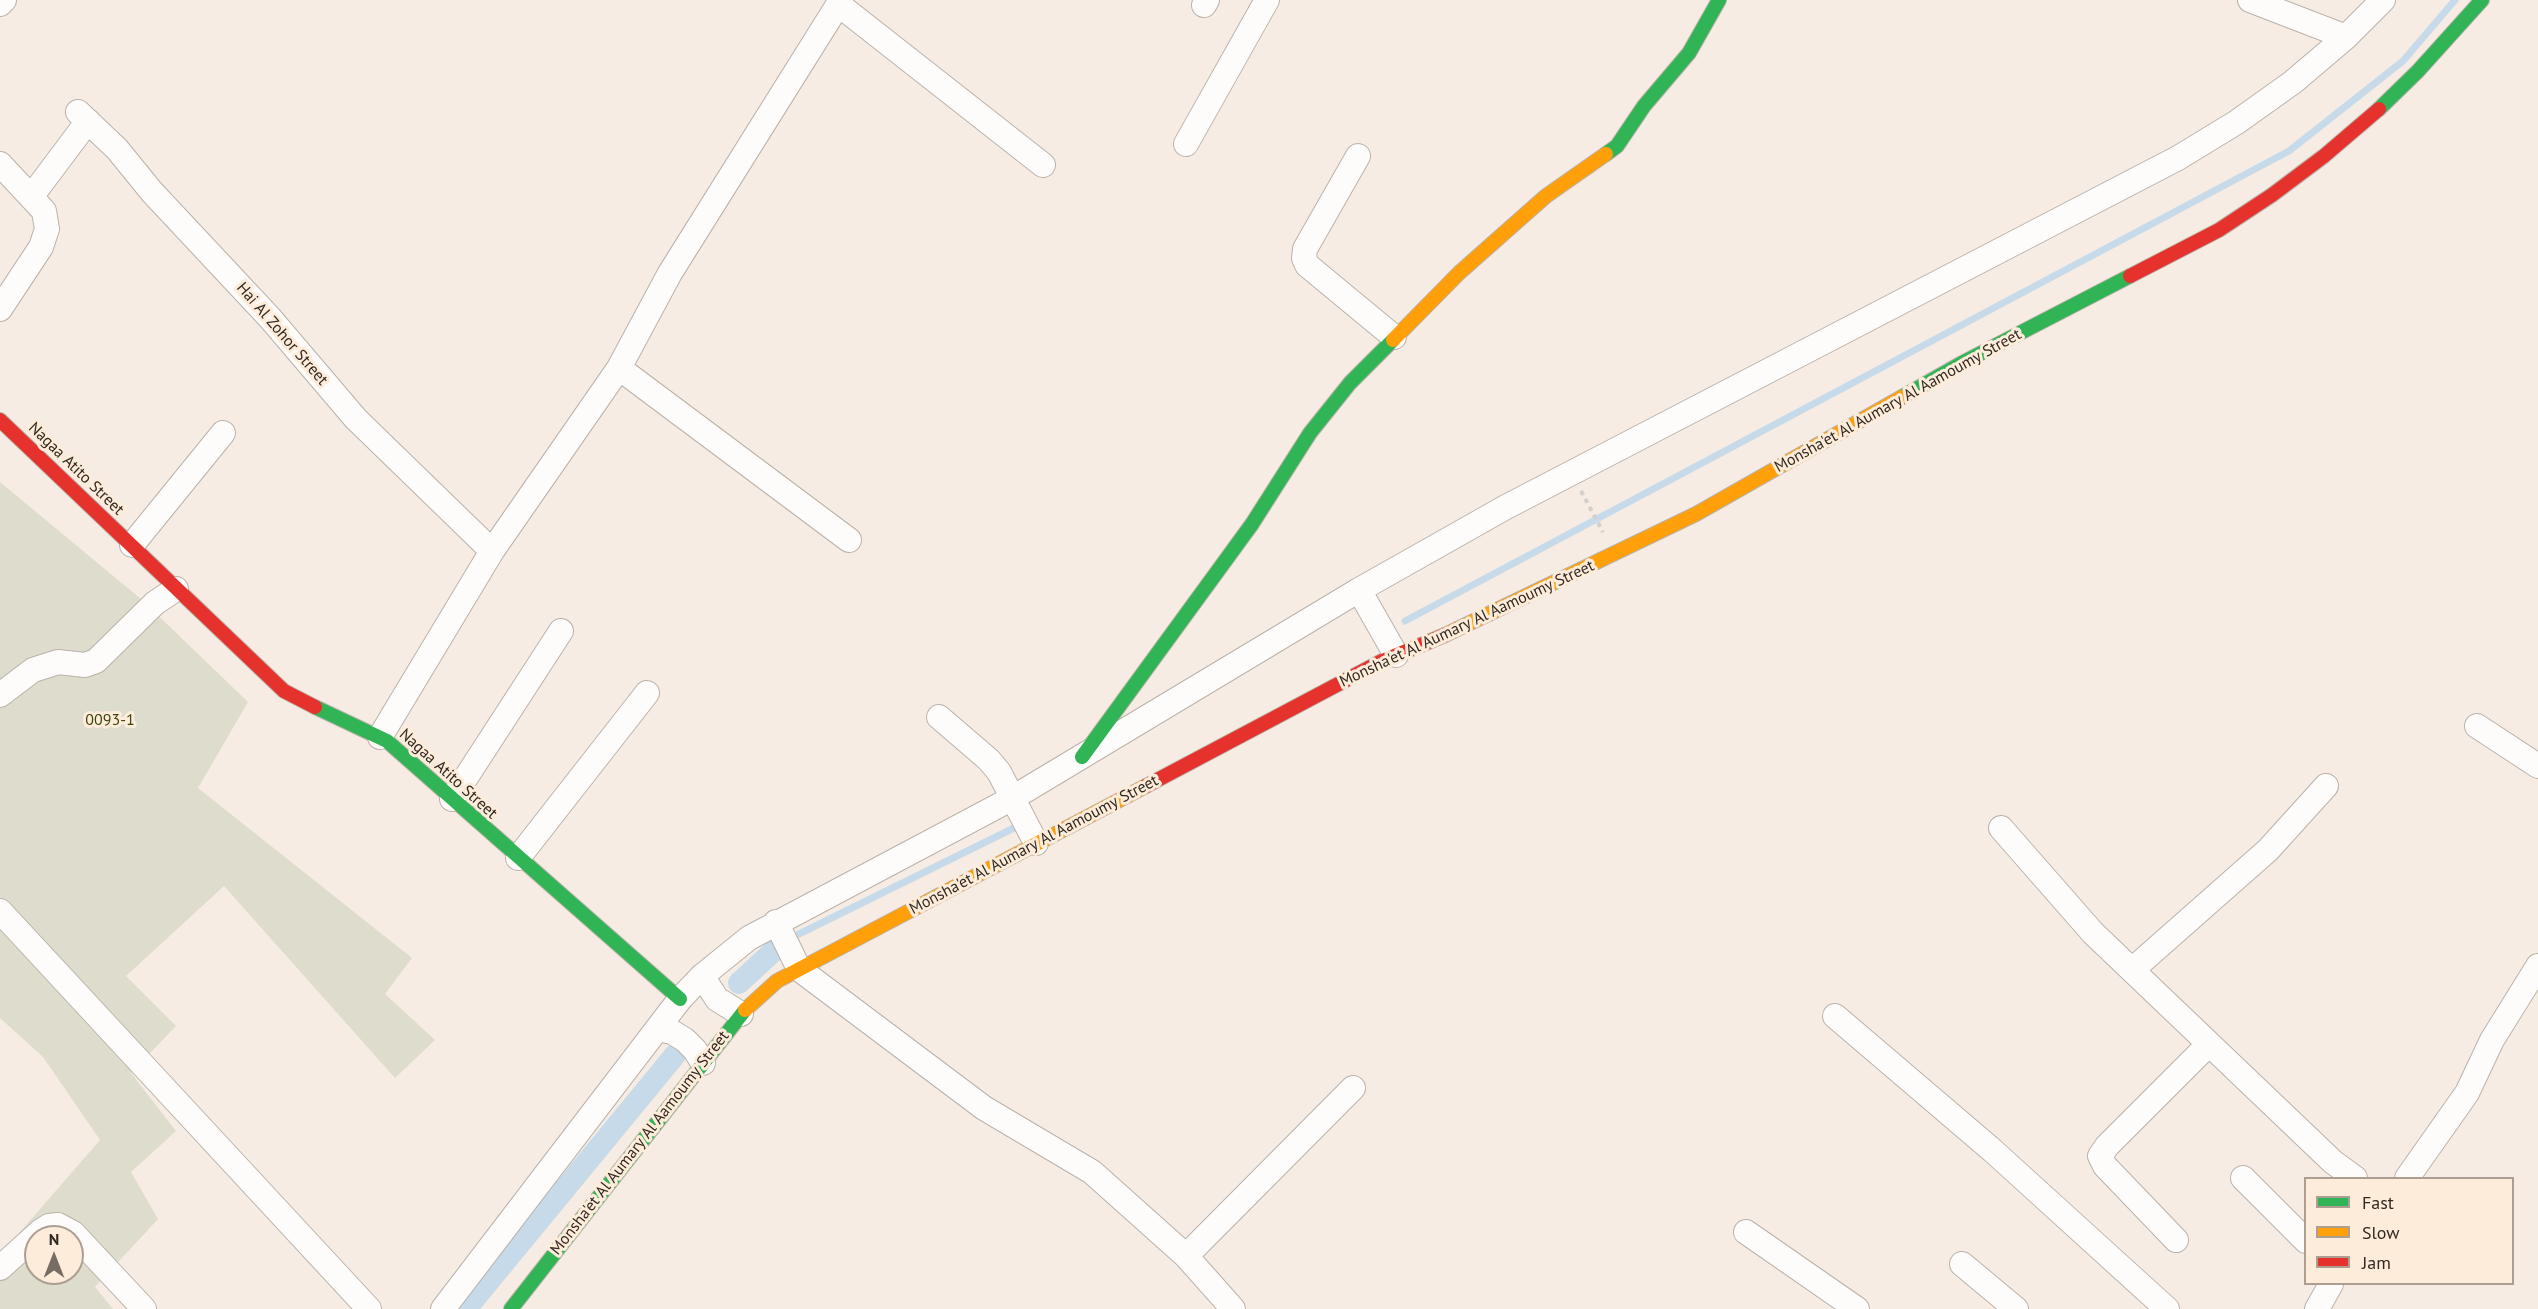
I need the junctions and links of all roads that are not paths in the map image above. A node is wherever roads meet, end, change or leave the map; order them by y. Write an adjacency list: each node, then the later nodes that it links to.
1 (4, 0): 8 (street)
2 (1266, 0): 10 (street)
3 (1719, 0): 16 (street)
4 (2250, 0): 9 (street)
5 (2383, 0): 9 (street)
6 (2482, 0): 26 (street, Monsha'et Al Aumary Al Aamoumy Street)
7 (840, 2): 13 (street); 17 (street)
8 (0, 4)
9 (2346, 37): 24 (street)
10 (1186, 144)
11 (1358, 156): 16 (street)
12 (0, 164): 14 (street)
13 (1043, 165)
14 (31, 197): 15 (street); 22 (street, Hai Al Zohor Street)
15 (0, 309)
16 (1394, 337): 32 (street)
17 (619, 368): 20 (street); 22 (street)
18 (0, 420): 21 (street, Nagaa Atito Street)
19 (223, 433): 21 (street)
20 (849, 540)
21 (132, 545): 23 (street, Nagaa Atito Street)
22 (492, 551): 31 (street)
23 (176, 589): 28 (street); 31 (street, Nagaa Atito Street)
24 (1359, 590): 26 (street); 32 (street)
25 (561, 631): 35 (street)
26 (1396, 655): 38 (street, Monsha'et Al Aumary Al Aamoumy Street)
27 (647, 693): 39 (street)
28 (0, 695)
29 (939, 717): 36 (street)
30 (2477, 726): 33 (street)
31 (380, 736): 35 (street, Nagaa Atito Street)
32 (1082, 757): 36 (street)
33 (2538, 766)
34 (2326, 786): 44 (street)
35 (452, 799): 39 (street, Nagaa Atito Street)
36 (1011, 799): 38 (street); 41 (street)
37 (2001, 828): 44 (street)
38 (1036, 843): 43 (street, Monsha'et Al Aumary Al Aamoumy Street)
39 (518, 858): 46 (street, Nagaa Atito Street)
40 (0, 911): 65 (street)
41 (776, 922): 43 (street); 45 (street)
42 (2538, 966): 54 (street)
43 (799, 969): 47 (street, Monsha'et Al Aumary Al Aamoumy Street); 59 (street)
44 (2132, 970): 50 (street)
45 (702, 976): 46 (street); 47 (street)
46 (680, 999): 49 (street)
47 (741, 1014): 51 (street, Monsha'et Al Aumary Al Aamoumy Street)
48 (1835, 1016): 70 (street)
49 (658, 1029): 51 (street); 63 (street)
50 (2209, 1044): 53 (street); 58 (street)
51 (703, 1063): 66 (street, Monsha'et Al Aumary Al Aamoumy Street)
52 (1353, 1088): 59 (street)
53 (2352, 1177)
54 (2408, 1177)
55 (2243, 1178): 57 (street)
56 (1746, 1232): 68 (street)
57 (2304, 1239)
58 (2176, 1240)
59 (1186, 1256): 67 (street)
60 (1962, 1264): 69 (street)
61 (0, 1268): 64 (street)
62 (2330, 1285): 71 (street)
63 (449, 1307)
64 (144, 1309)
65 (369, 1309)
66 (511, 1309)
67 (1233, 1309)
68 (1857, 1309)
69 (2016, 1309)
70 (2168, 1309)
71 (2317, 1309)

